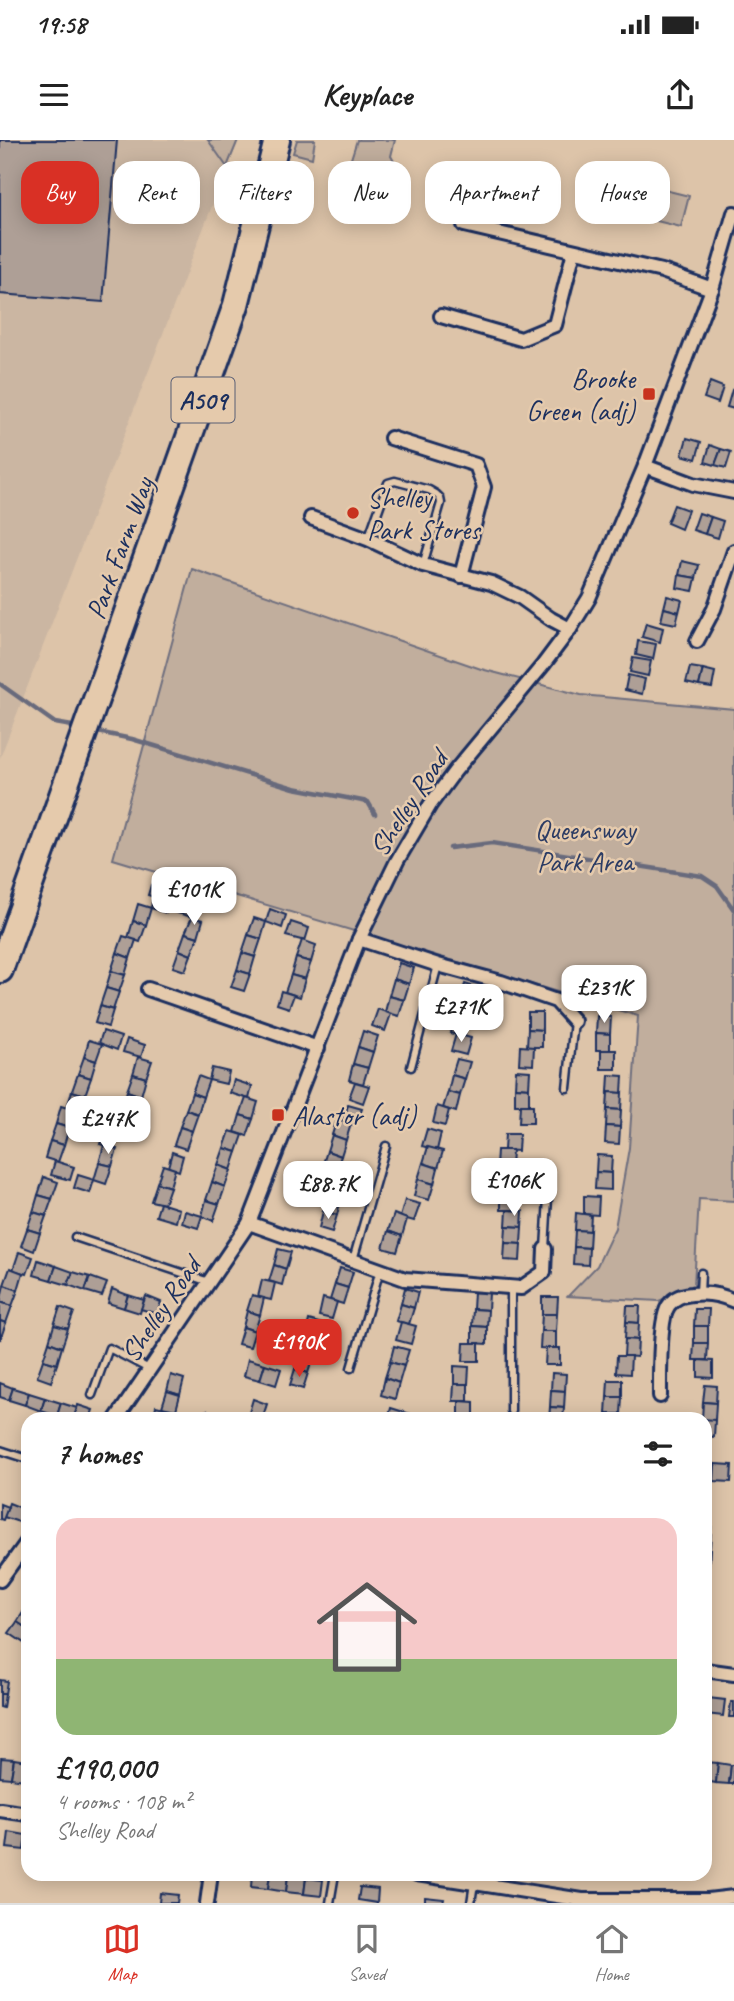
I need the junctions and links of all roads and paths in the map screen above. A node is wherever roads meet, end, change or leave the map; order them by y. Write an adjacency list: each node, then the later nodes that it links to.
1 (277, 140): 19 (highway, Park Farm Way / A509)
2 (734, 213): 5 (street, Shelley Road)
3 (464, 225): 4 (street)
4 (574, 251): 5 (street); 6 (street)
5 (712, 289): 8 (street, Shelley Road)
6 (441, 316)
7 (391, 439): 14 (street)
8 (645, 466): 9 (street); 15 (street, Shelley Road)
9 (734, 492)
10 (311, 519): 11 (street)
11 (368, 539): 13 (street); 13 (lane)
12 (734, 551): 16 (street)
13 (423, 565): 14 (street)
14 (461, 576): 15 (street)
15 (570, 629): 17 (street, Shelley Road)
16 (696, 641)
17 (359, 939): 18 (street); 22 (street, Shelley Road)
18 (438, 965): 21 (street); 23 (lane)
19 (0, 970)
20 (148, 989): 22 (street)
21 (574, 1021): 24 (lane)
22 (318, 1048): 27 (street, Shelley Road)
23 (411, 1068)
24 (567, 1088)
25 (386, 1146): 30 (lane)
26 (549, 1180): 29 (lane)
27 (249, 1223): 30 (street); 33 (street, Shelley Road)
28 (75, 1237): 33 (lane)
29 (545, 1249): 34 (street)
30 (353, 1260): 31 (street)
31 (380, 1270): 34 (street); 37 (lane)
32 (701, 1273): 35 (lane)
33 (209, 1282): 38 (street, Shelley Road)
34 (511, 1287): 41 (lane)
35 (700, 1293): 36 (street); 40 (street)
36 (734, 1301)
37 (351, 1368)
38 (149, 1369): 39 (lane); 42 (street, Shelley Road)
39 (92, 1395)
40 (660, 1396)
41 (510, 1411)
42 (121, 1412)
43 (0, 1450): 44 (lane)
44 (21, 1457)
45 (21, 1551): 46 (street)
46 (0, 1580)
47 (712, 1671): 48 (street)
48 (734, 1674)
49 (0, 1810): 50 (street)
50 (21, 1813)
51 (210, 1881): 58 (street)
52 (334, 1881): 59 (lane)
53 (461, 1881): 54 (street)
54 (474, 1883): 56 (street); 60 (lane)
55 (734, 1897): 57 (street)
56 (582, 1902): 57 (street)
57 (671, 1902)
58 (207, 1903)
59 (330, 1903)
60 (471, 1903)

